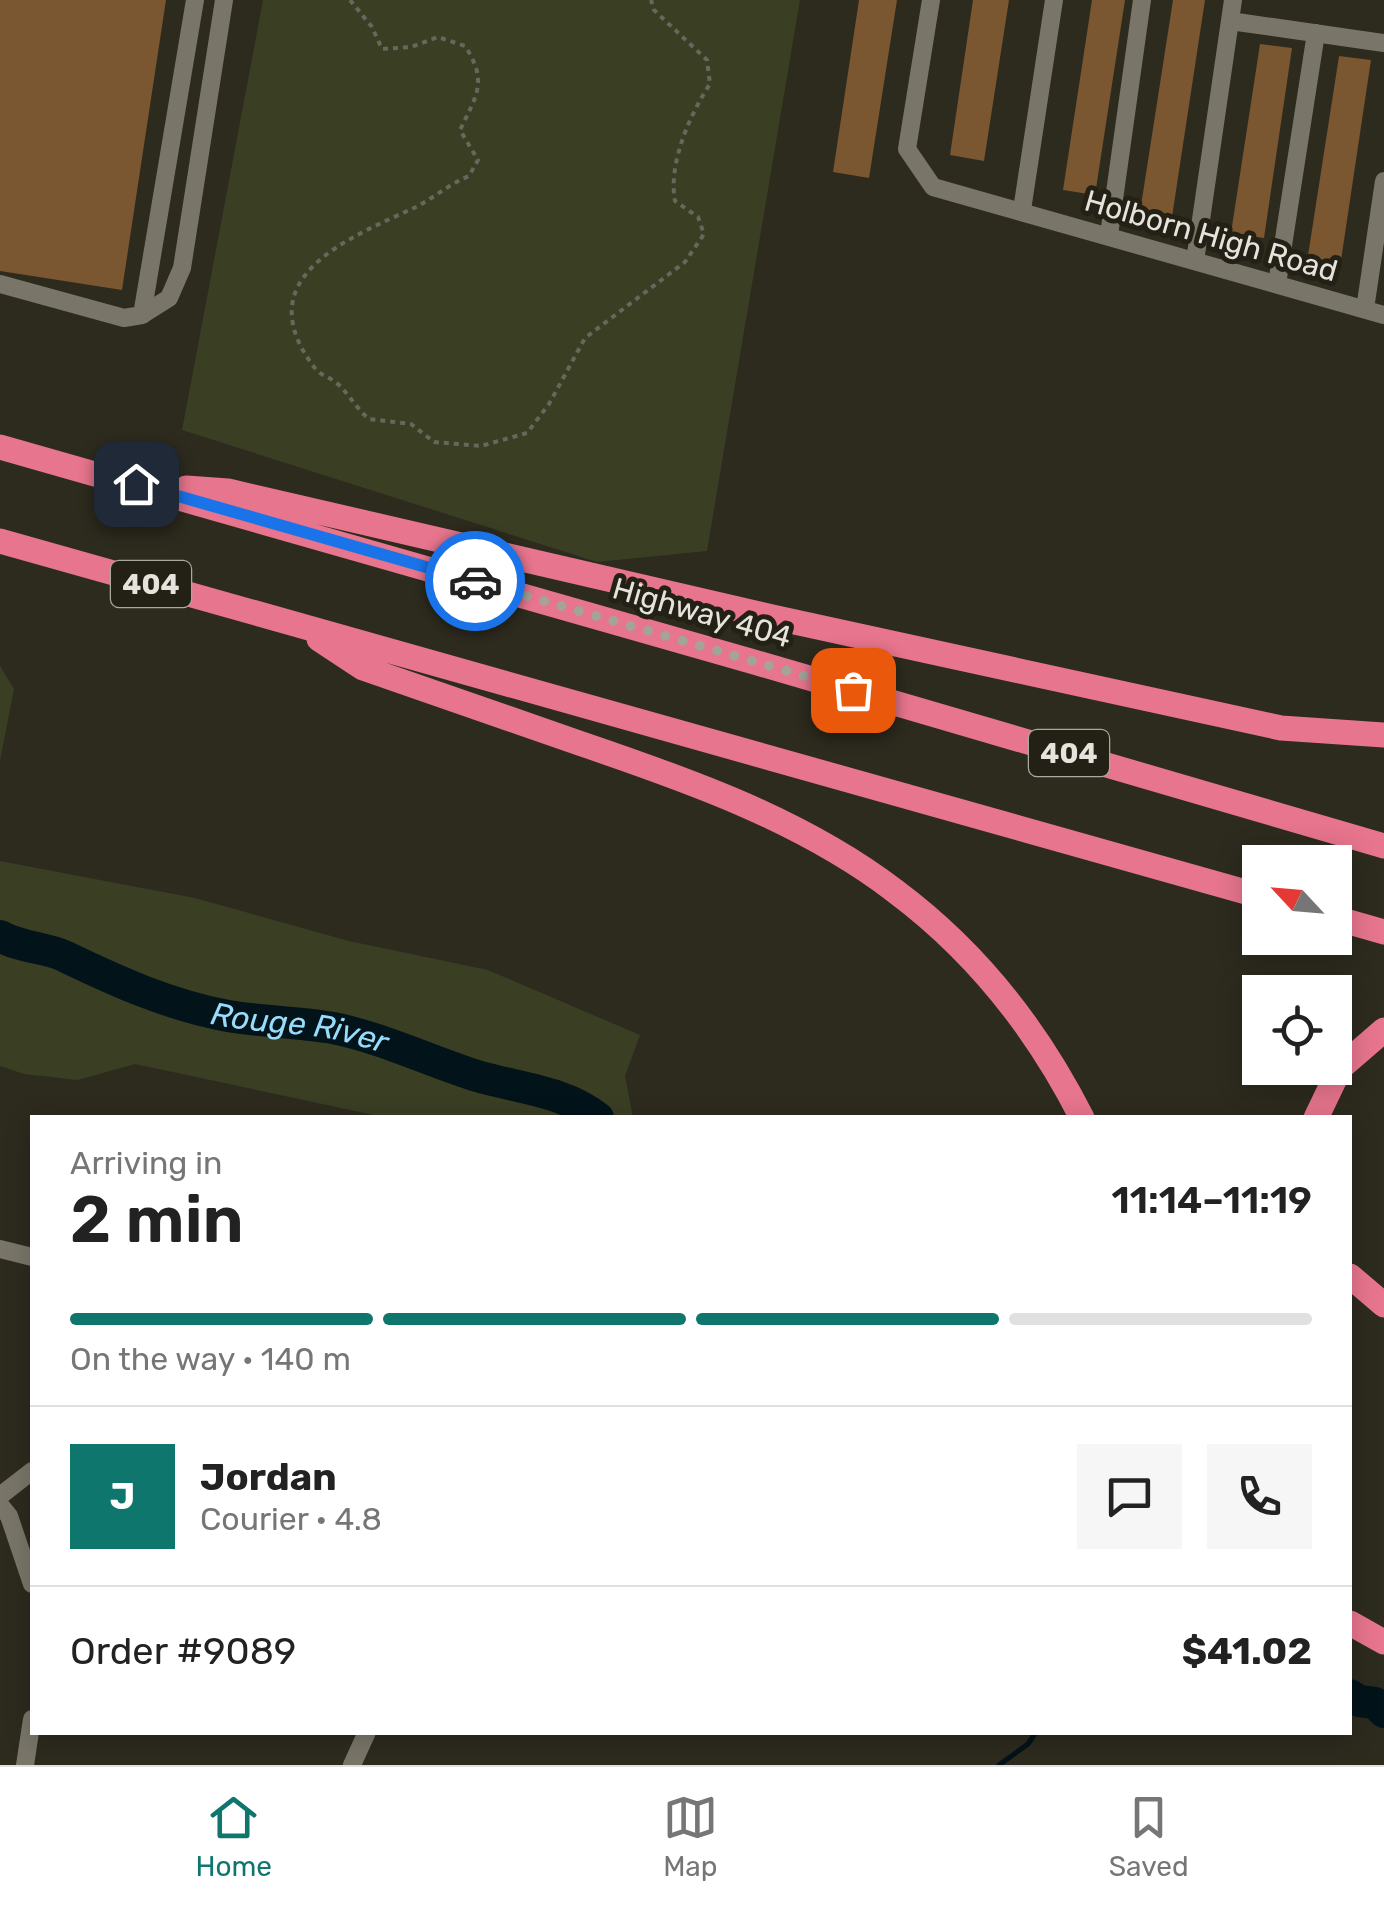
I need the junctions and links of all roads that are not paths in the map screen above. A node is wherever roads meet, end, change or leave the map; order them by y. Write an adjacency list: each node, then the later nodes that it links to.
1 (194, 0): 17 (street)
2 (224, 0): 17 (street)
3 (931, 0): 11 (street, Holborn High Road)
4 (1054, 0): 11 (street)
5 (1142, 0): 12 (street)
6 (1233, 0): 7 (street)
7 (1230, 21): 8 (street); 13 (street)
8 (1316, 33): 9 (street); 15 (street)
9 (1384, 43)
10 (1384, 181): 16 (street)
11 (1022, 210): 12 (street, Holborn High Road)
12 (1109, 235): 13 (street, Holborn High Road)
13 (1194, 261): 15 (street, Holborn High Road)
14 (0, 284): 17 (street)
15 (1277, 284): 16 (street, Holborn High Road)
16 (1364, 310): 18 (street, Holborn High Road)
17 (142, 314)
18 (1384, 315)
19 (0, 447): 20 (highway, Highway 404 / 404)
20 (170, 494): 23 (highway); 24 (highway, Highway 404 / 404)
21 (0, 540): 22 (highway, 404)
22 (303, 628): 25 (highway, 404); 29 (highway)
23 (1384, 735)
24 (1384, 846)
25 (1242, 891)
26 (1352, 923): 27 (highway)
27 (1384, 932)
28 (1384, 1030): 30 (highway)
29 (1080, 1115)
30 (1317, 1115)
31 (0, 1249): 32 (street)
32 (30, 1256)
33 (1352, 1278): 34 (highway)
34 (1384, 1305)
35 (30, 1473): 36 (street)
36 (0, 1496)
37 (0, 1505): 38 (street)
38 (30, 1578)
39 (1352, 1624): 40 (highway)
40 (1384, 1642)
41 (30, 1734): 43 (street)
42 (366, 1735): 44 (street)
43 (26, 1765)
44 (352, 1765)

